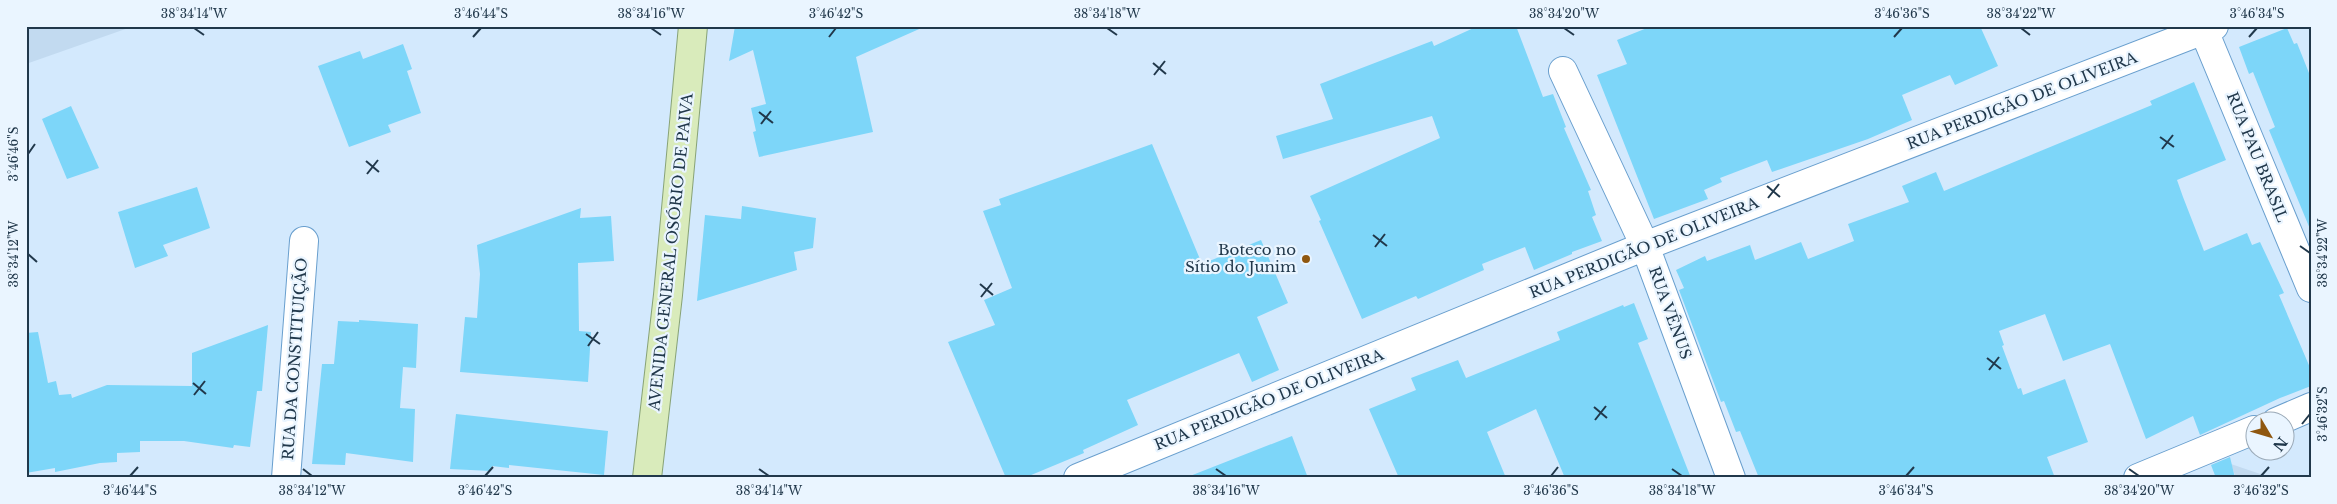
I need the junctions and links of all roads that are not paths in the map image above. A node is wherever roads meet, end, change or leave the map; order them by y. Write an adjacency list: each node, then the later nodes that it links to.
1 (693, 26): 12 (main road, AVENIDA GENERAL OSÓRIO DE PAIVA)
2 (2207, 28): 5 (street, RUA PERDIGÃO DE OLIVEIRA); 6 (street, RUA PAU BRASIL)
3 (1563, 71): 5 (street, RUA VÊNUS)
4 (304, 241): 11 (street, RUA DA CONSTITUIÇÃO)
5 (1645, 246): 10 (street, RUA PERDIGÃO DE OLIVEIRA); 14 (street, RUA VÊNUS)
6 (2311, 288)
7 (2311, 408): 8 (street)
8 (2294, 415)
9 (2244, 434): 15 (street)
10 (1128, 468): 13 (street, RUA PERDIGÃO DE OLIVEIRA)
11 (286, 478)
12 (648, 478)
13 (1078, 478)
14 (1731, 478)
15 (2138, 478)

